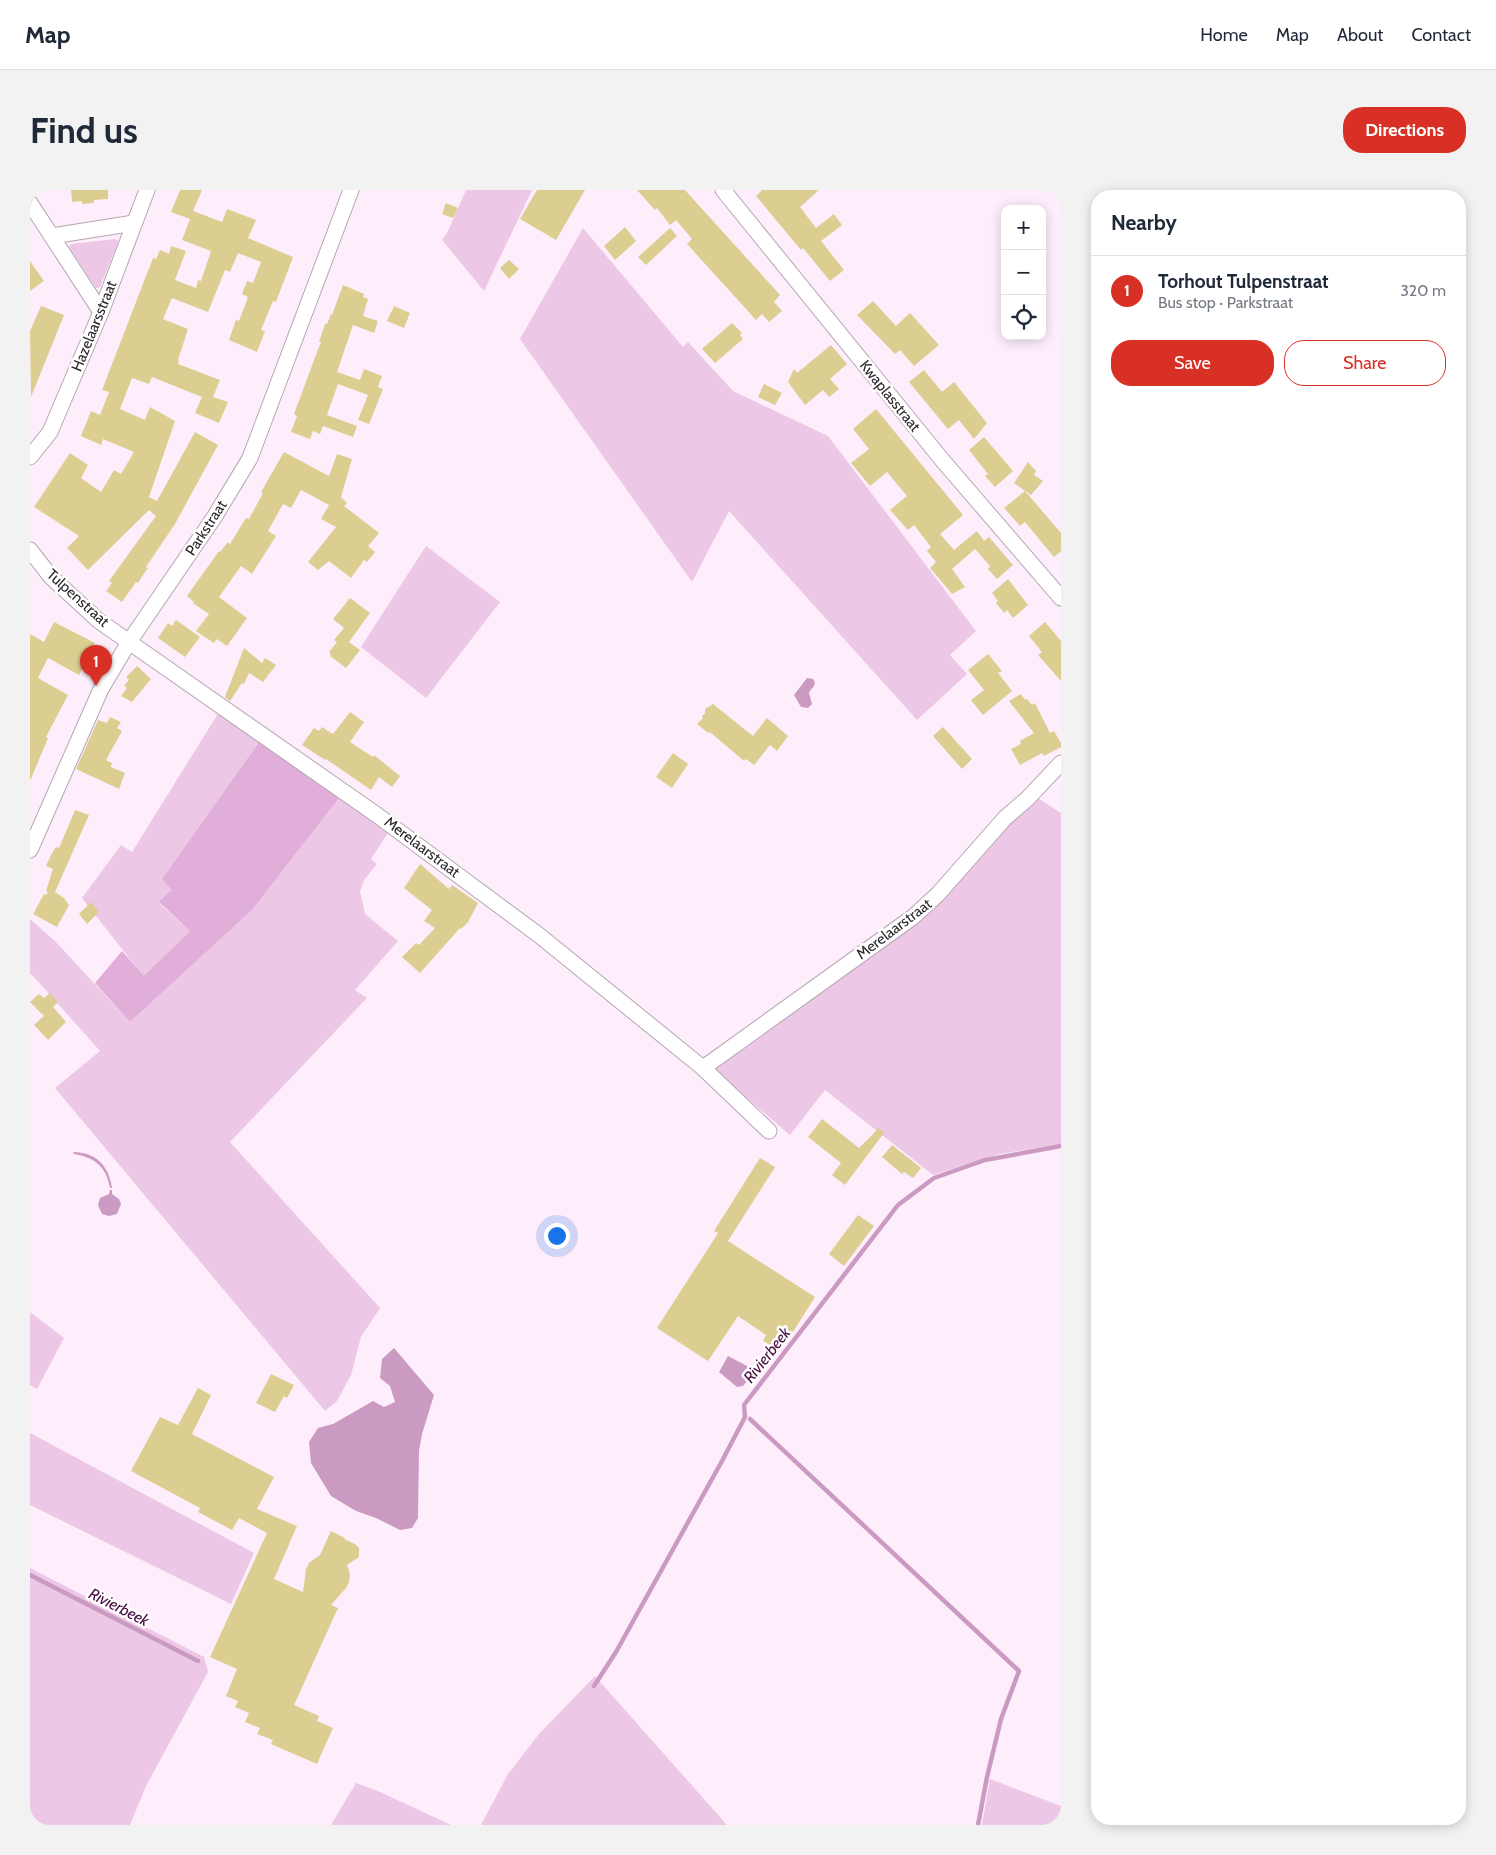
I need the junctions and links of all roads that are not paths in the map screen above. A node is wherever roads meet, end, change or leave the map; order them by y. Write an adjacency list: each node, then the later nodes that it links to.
1 (147, 190): 5 (street, Hazelaarsstraat)
2 (351, 190): 11 (street, Parkstraat)
3 (722, 190): 10 (street, Kwaplasstraat)
4 (30, 203): 6 (street)
5 (134, 223): 6 (street); 7 (street, Hazelaarsstraat)
6 (52, 236): 7 (street)
7 (101, 312): 8 (street, Hazelaarsstraat)
8 (30, 457)
9 (30, 550): 11 (street, Tulpenstraat)
10 (1061, 598)
11 (130, 642): 13 (street, Parkstraat); 14 (street, Merelaarstraat)
12 (1061, 763): 14 (street, Merelaarstraat)
13 (30, 850)
14 (703, 1068): 15 (street, Merelaarstraat)
15 (769, 1131)

